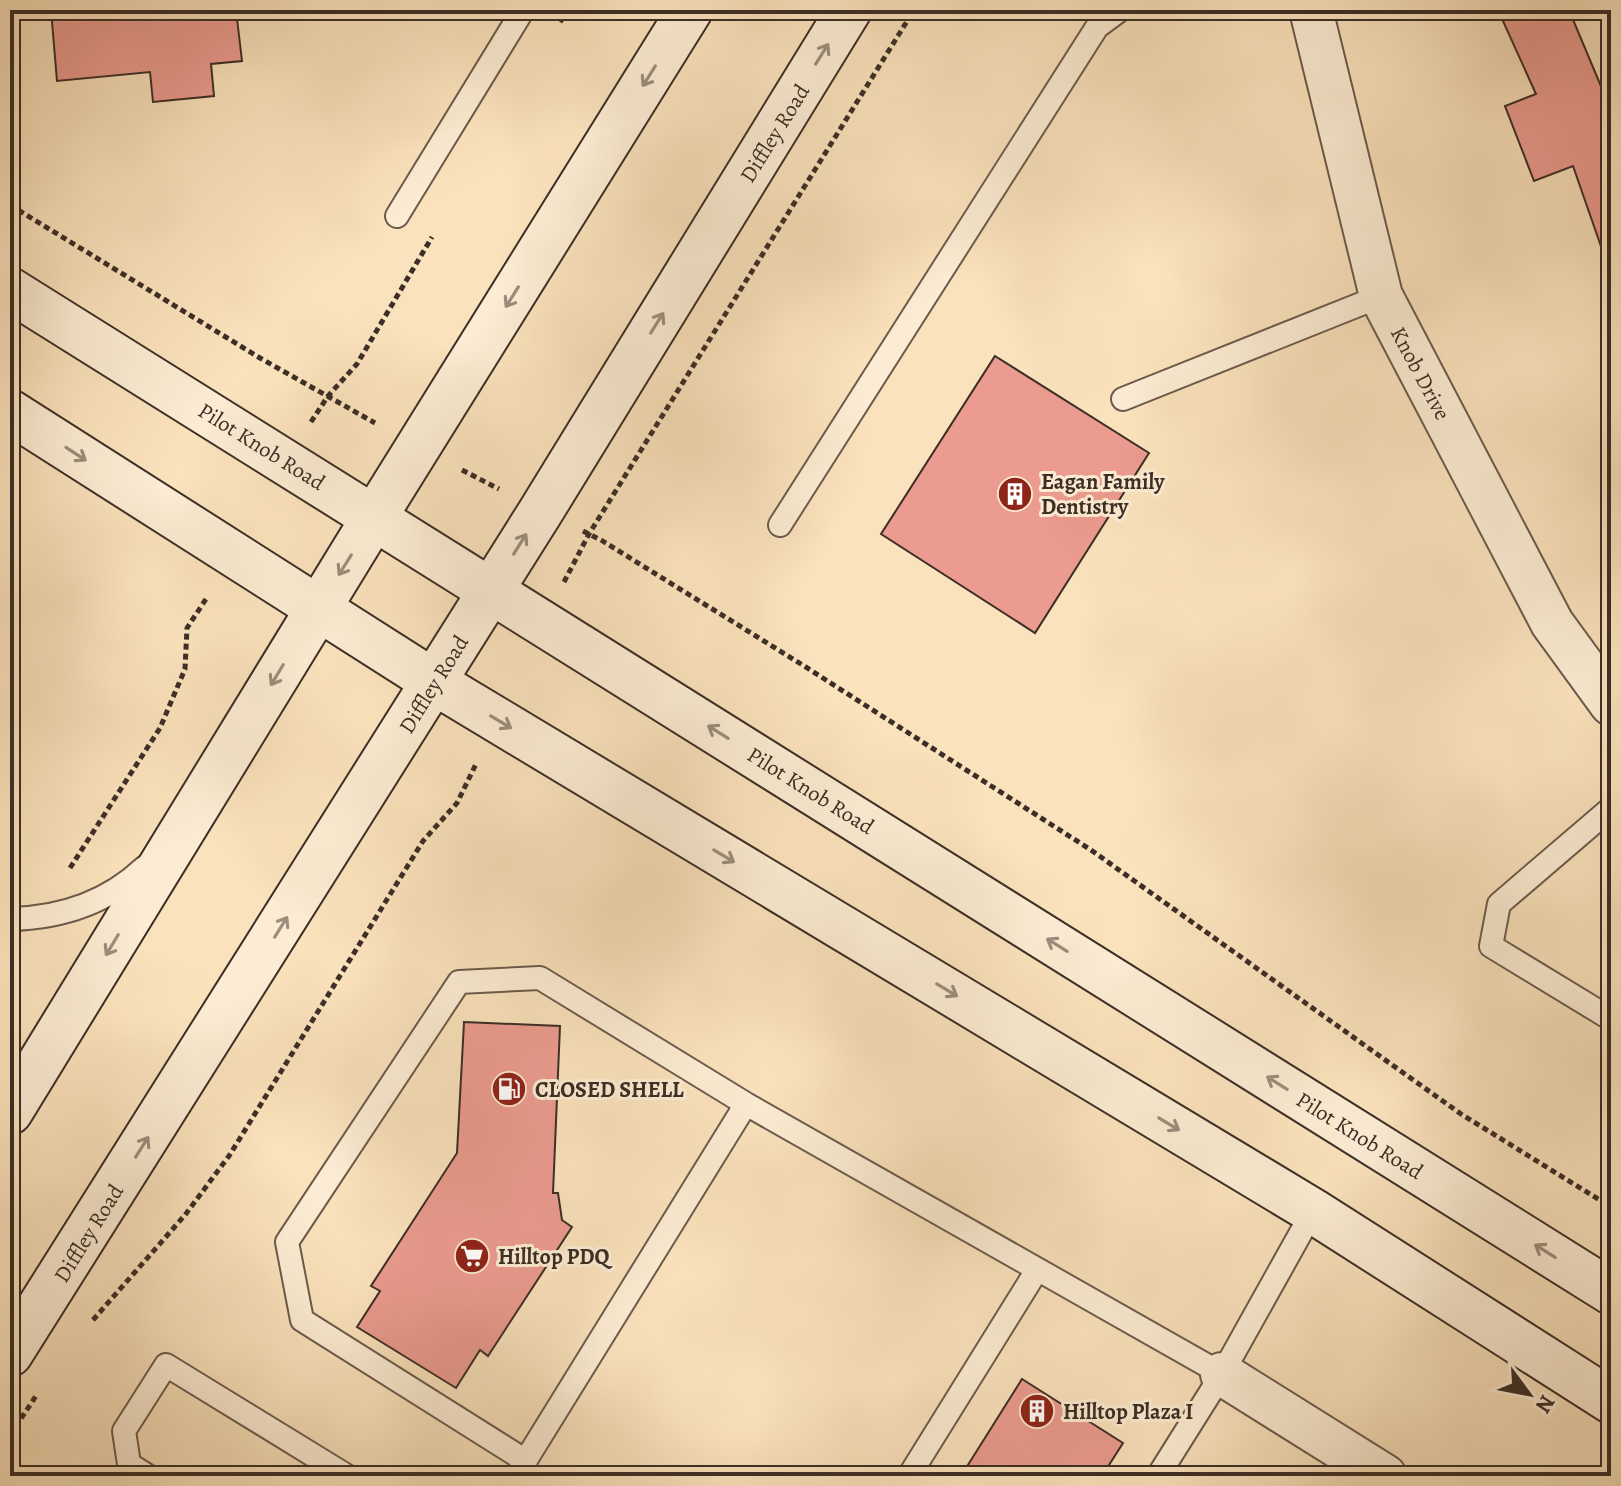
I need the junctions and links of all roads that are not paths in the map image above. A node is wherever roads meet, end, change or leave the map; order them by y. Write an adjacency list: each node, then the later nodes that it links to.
1 (523, 10): 6 (lane)
2 (690, 10): 11 (main road, one-way to 11)
3 (849, 10): 13 (main road, Diffley Road, one-way to 3)
4 (1120, 10): 12 (lane)
5 (1311, 10): 8 (street, Knob Drive)
6 (397, 216)
7 (10, 290): 11 (main road, Pilot Knob Road)
8 (1381, 296): 9 (lane); 16 (street, Knob Drive)
9 (1123, 399)
10 (10, 412): 14 (main road, one-way to 14)
11 (375, 516): 13 (main road, Pilot Knob Road); 14 (main road, one-way to 14)
12 (780, 525)
13 (492, 590): 15 (main road, Diffley Road); 25 (main road, Pilot Knob Road, one-way to 13)
14 (318, 609): 15 (main road); 18 (main road, one-way to 18)
15 (434, 682): 23 (main road, one-way to 23); 26 (main road, Diffley Road, one-way to 15)
16 (1611, 704)
17 (1611, 808): 20 (lane)
18 (183, 830): 19 (lane); 22 (main road, one-way to 22)
19 (10, 919)
20 (1611, 1019)
21 (746, 1104): 24 (lane); 29 (lane); 29 (lane)
22 (10, 1112)
23 (1313, 1211): 27 (lane); 28 (main road)
24 (1037, 1270): 27 (lane); 32 (lane)
25 (1611, 1292)
26 (10, 1354)
27 (1222, 1374): 33 (lane); 34 (street)
28 (1611, 1401)
29 (521, 1468)
30 (148, 1476): 31 (lane)
31 (347, 1476)
32 (909, 1476)
33 (1158, 1476)
34 (1385, 1476)

